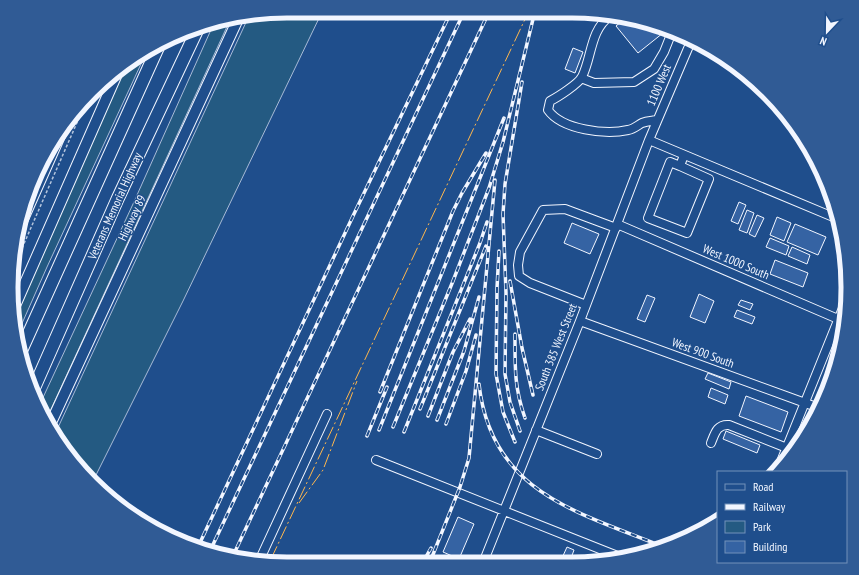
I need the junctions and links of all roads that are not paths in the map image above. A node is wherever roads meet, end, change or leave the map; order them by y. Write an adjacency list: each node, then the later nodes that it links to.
1 (605, 20): 7 (street)
2 (236, 23): 27 (main road, Highway 89)
3 (195, 34): 23 (highway, Veterans Memorial Highway)
4 (670, 37): 7 (street)
5 (689, 45): 9 (street, 1100 West)
6 (156, 53): 22 (highway)
7 (581, 78): 9 (street)
8 (113, 82): 17 (main road)
9 (658, 120): 10 (street, 1100 West)
10 (649, 140): 11 (street); 16 (street, South 385 West Street)
11 (684, 155): 13 (street); 15 (street)
12 (51, 159): 14 (street)
13 (680, 166): 13 (street)
14 (32, 202)
15 (831, 216)
16 (616, 226): 18 (street, South 385 West Street); 18 (street, West 1000 South); 19 (street, West 1000 South)
17 (19, 298)
18 (586, 305): 20 (street, South 385 West Street)
19 (839, 320)
20 (580, 321): 24 (street, West 900 South); 28 (street, South 385 West Street)
21 (838, 331): 24 (street)
22 (24, 344)
23 (36, 384)
24 (805, 403): 25 (street, West 900 South); 30 (street)
25 (813, 406)
26 (327, 414): 36 (street)
27 (53, 419)
28 (536, 430): 32 (street); 34 (street, South 385 West Street)
29 (711, 443): 30 (street)
30 (787, 448): 31 (street)
31 (786, 451)
32 (597, 454)
33 (376, 460): 34 (street)
34 (504, 510): 35 (street); 37 (street, South 385 West Street)
35 (613, 554)
36 (262, 556)
37 (485, 557)

